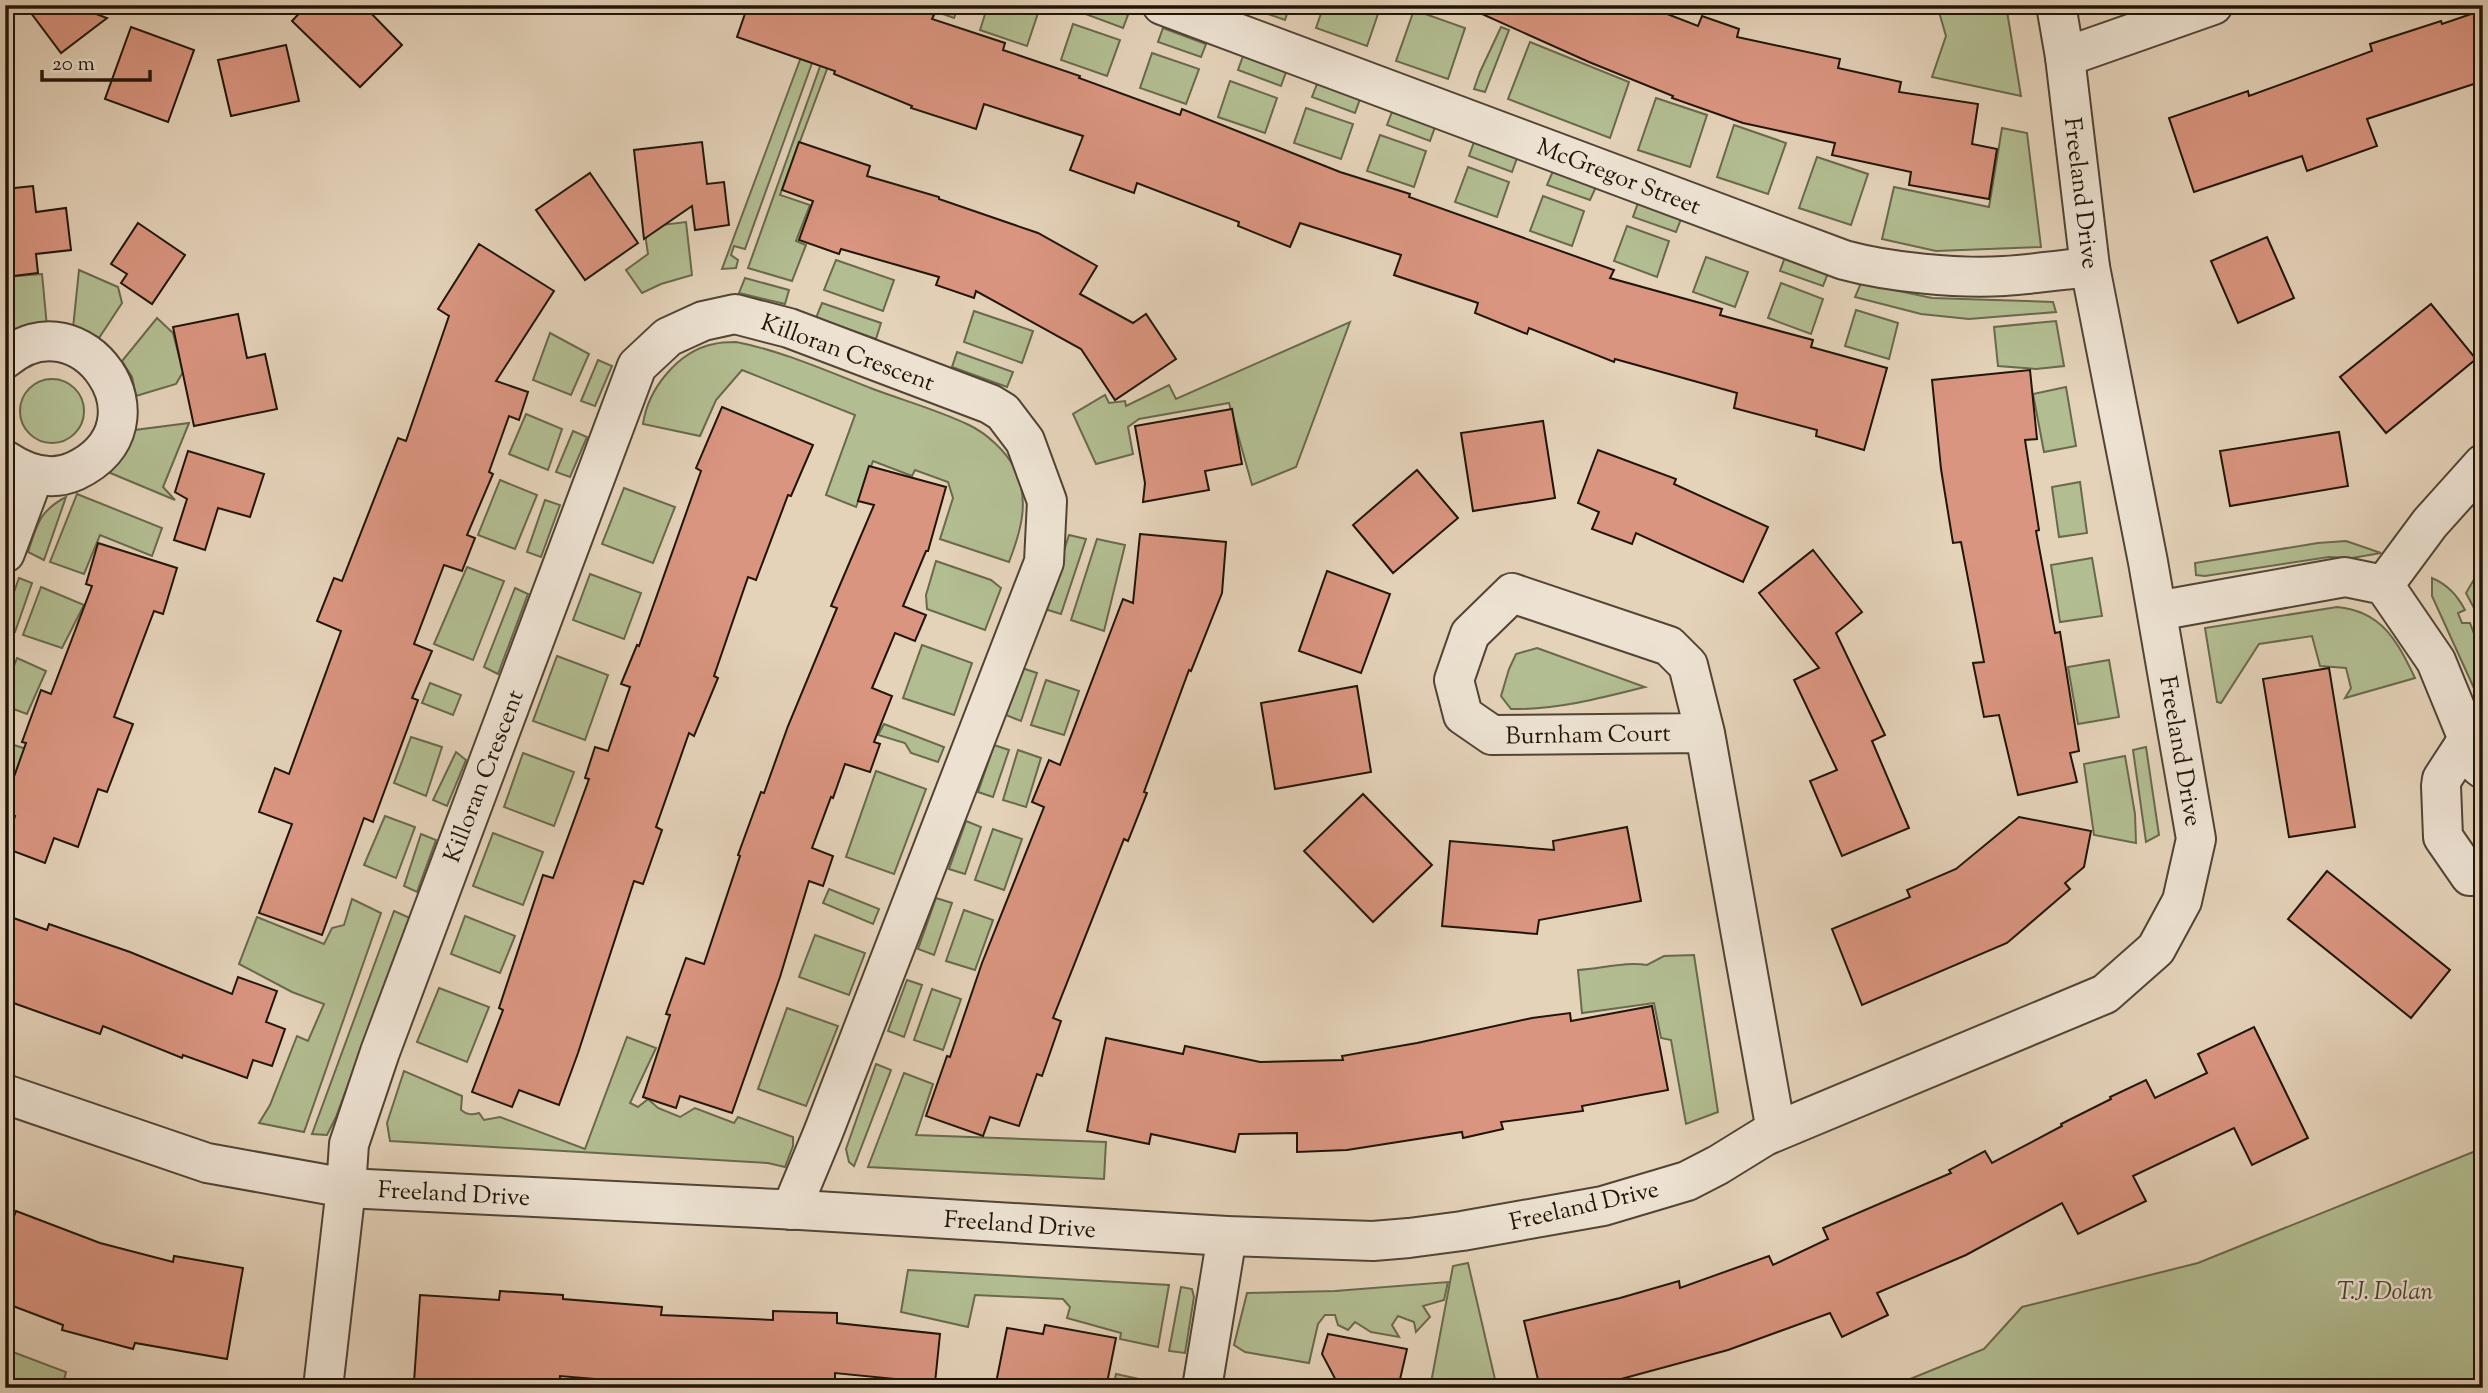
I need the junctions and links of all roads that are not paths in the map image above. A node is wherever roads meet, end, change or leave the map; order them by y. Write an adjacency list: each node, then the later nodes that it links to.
1 (1162, 5): 5 (street, McGregor Street)
2 (2056, 5): 4 (street, Freeland Drive)
3 (2206, 7): 4 (street)
4 (2065, 57): 5 (street, Freeland Drive)
5 (2090, 267): 11 (street, Freeland Drive)
6 (5, 359): 8 (street)
7 (2483, 464): 10 (street)
8 (20, 467): 9 (street)
9 (5, 553)
10 (2384, 585): 11 (street); 13 (street)
11 (2157, 611): 16 (street, Freeland Drive)
12 (1705, 733): 12 (street, Burnham Court); 16 (street, Burnham Court)
13 (2475, 754): 14 (street)
14 (2483, 875)
15 (5, 1094): 17 (street, Freeland Drive)
16 (1776, 1131): 19 (street, Freeland Drive)
17 (346, 1188): 18 (street, Freeland Drive); 18 (street, Killoran Crescent); 20 (street, Killoran Crescent)
18 (791, 1210): 19 (street, Freeland Drive)
19 (1227, 1236): 21 (street)
20 (323, 1388)
21 (1202, 1388)

